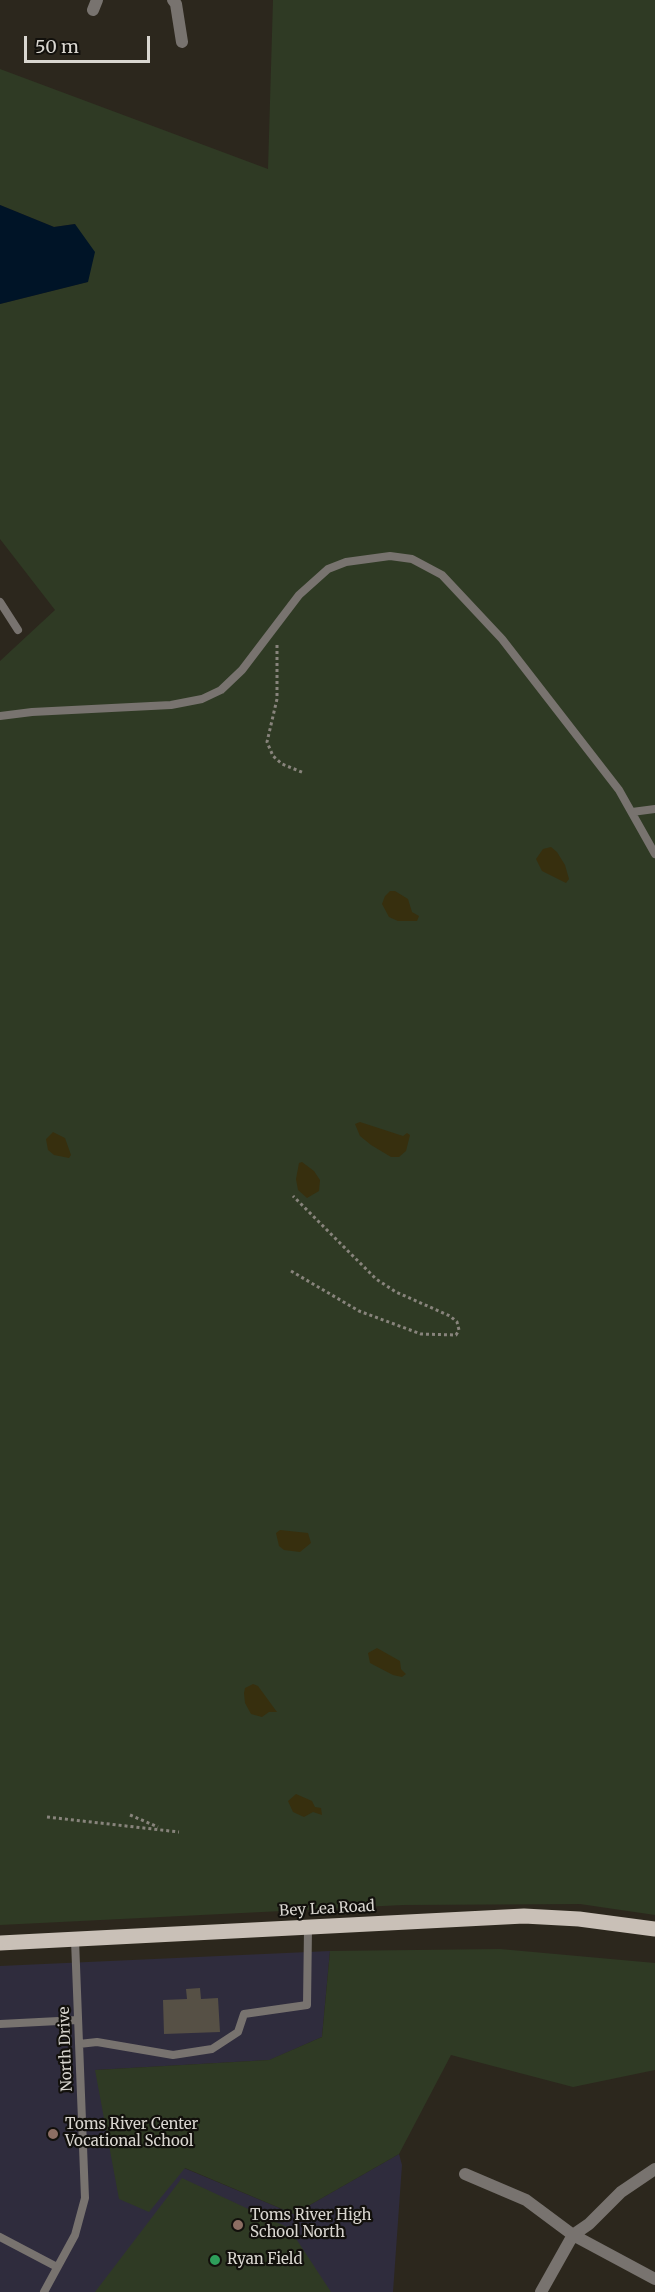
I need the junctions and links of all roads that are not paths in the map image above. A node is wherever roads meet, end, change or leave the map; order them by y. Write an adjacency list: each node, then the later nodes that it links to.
1 (173, 0): 2 (street)
2 (182, 42)
3 (0, 602): 4 (lane)
4 (18, 630)
5 (0, 717): 7 (lane)
6 (655, 809): 7 (lane)
7 (632, 812): 8 (lane)
8 (655, 854)
9 (308, 1928): 10 (main road, Bey Lea Road); 11 (main road, Bey Lea Road); 15 (lane)
10 (655, 1929)
11 (75, 1940): 12 (main road, Bey Lea Road); 13 (lane, North Drive)
12 (0, 1943)
13 (78, 2020): 14 (lane); 15 (lane, North Drive)
14 (0, 2024)
15 (79, 2044): 20 (lane, North Drive)
16 (655, 2169): 18 (street)
17 (465, 2174): 18 (street)
18 (573, 2235): 21 (street); 23 (street)
19 (0, 2237): 20 (lane)
20 (57, 2267): 22 (lane, North Drive)
21 (655, 2279)
22 (44, 2292)
23 (541, 2292)

